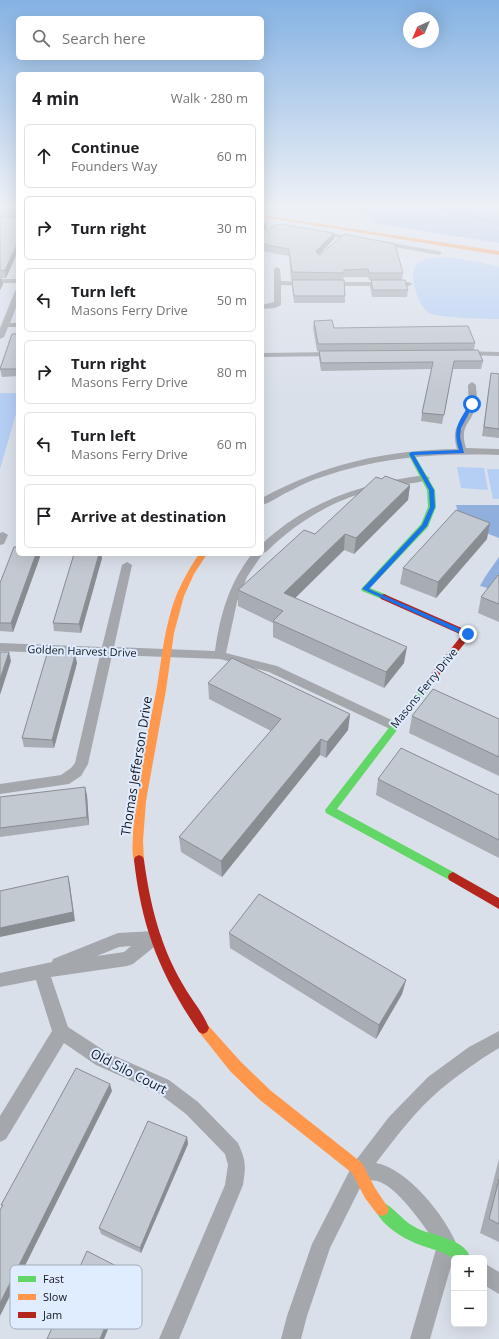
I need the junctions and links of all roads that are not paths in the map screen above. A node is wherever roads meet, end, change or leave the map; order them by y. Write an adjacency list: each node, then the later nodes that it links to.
1 (277, 268): 4 (street)
2 (0, 282): 3 (street)
3 (16, 282)
4 (278, 284): 5 (street); 7 (street)
5 (409, 284)
6 (16, 297): 8 (street)
7 (264, 307)
8 (4, 321): 9 (street); 10 (street)
9 (16, 324)
10 (0, 337)
11 (452, 353): 13 (street)
12 (340, 354): 14 (street)
13 (499, 354)
14 (264, 355)
15 (472, 385): 16 (street)
16 (462, 452): 17 (street); 18 (street)
17 (499, 452)
18 (411, 454): 19 (street, Masons Ferry Drive); 20 (street)
19 (425, 478): 21 (street); 29 (street, Masons Ferry Drive)
20 (264, 501)
21 (264, 548)
22 (202, 556): 27 (street, Thomas Jefferson Drive)
23 (257, 556): 28 (street)
24 (127, 565): 26 (street)
25 (0, 647): 26 (street, Golden Harvest Drive)
26 (107, 652): 27 (street, Golden Harvest Drive); 30 (street)
27 (165, 654): 28 (street, Golden Harvest Drive); 32 (street, Thomas Jefferson Drive)
28 (220, 655): 29 (street, Golden Harvest Drive)
29 (394, 726): 31 (street, Masons Ferry Drive)
30 (0, 789)
31 (499, 904)
32 (154, 938): 33 (street); 38 (street, Thomas Jefferson Drive)
33 (41, 971): 34 (street); 35 (street)
34 (0, 980)
35 (61, 1032): 37 (street); 43 (street, Old Silo Court)
36 (499, 1039): 38 (street)
37 (0, 1133)
38 (359, 1170): 39 (street); 39 (street); 44 (street)
39 (447, 1245): 40 (street); 45 (street)
40 (460, 1255)
41 (487, 1275): 42 (street)
42 (499, 1284)
43 (169, 1339)
44 (291, 1339)
45 (420, 1339)

